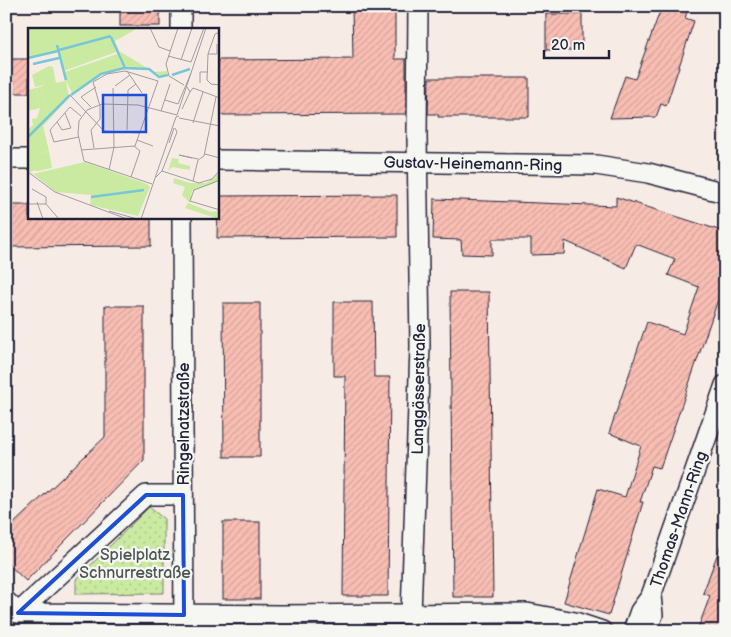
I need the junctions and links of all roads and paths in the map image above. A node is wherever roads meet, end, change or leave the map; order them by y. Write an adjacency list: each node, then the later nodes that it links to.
1 (181, 6): 3 (street)
2 (418, 6): 7 (street, Langgässerstraße)
3 (181, 28)
4 (6, 159): 5 (street)
5 (28, 159)
6 (219, 160): 7 (street, Gustav-Heinemann-Ring)
7 (418, 163): 8 (street, Gustav-Heinemann-Ring); 14 (street, Langgässerstraße)
8 (725, 193)
9 (182, 219): 11 (street, Ringelnatzstraße)
10 (725, 385): 12 (street, Thomas-Mann-Ring)
11 (183, 495): 13 (street); 15 (street, Ringelnatzstraße)
12 (651, 596): 17 (street, Thomas-Mann-Ring); 18 (street, Thomas-Mann-Ring)
13 (12, 606): 15 (street)
14 (411, 615): 15 (street); 16 (street)
15 (184, 623)
16 (602, 631)
17 (633, 631)
18 (648, 631)

